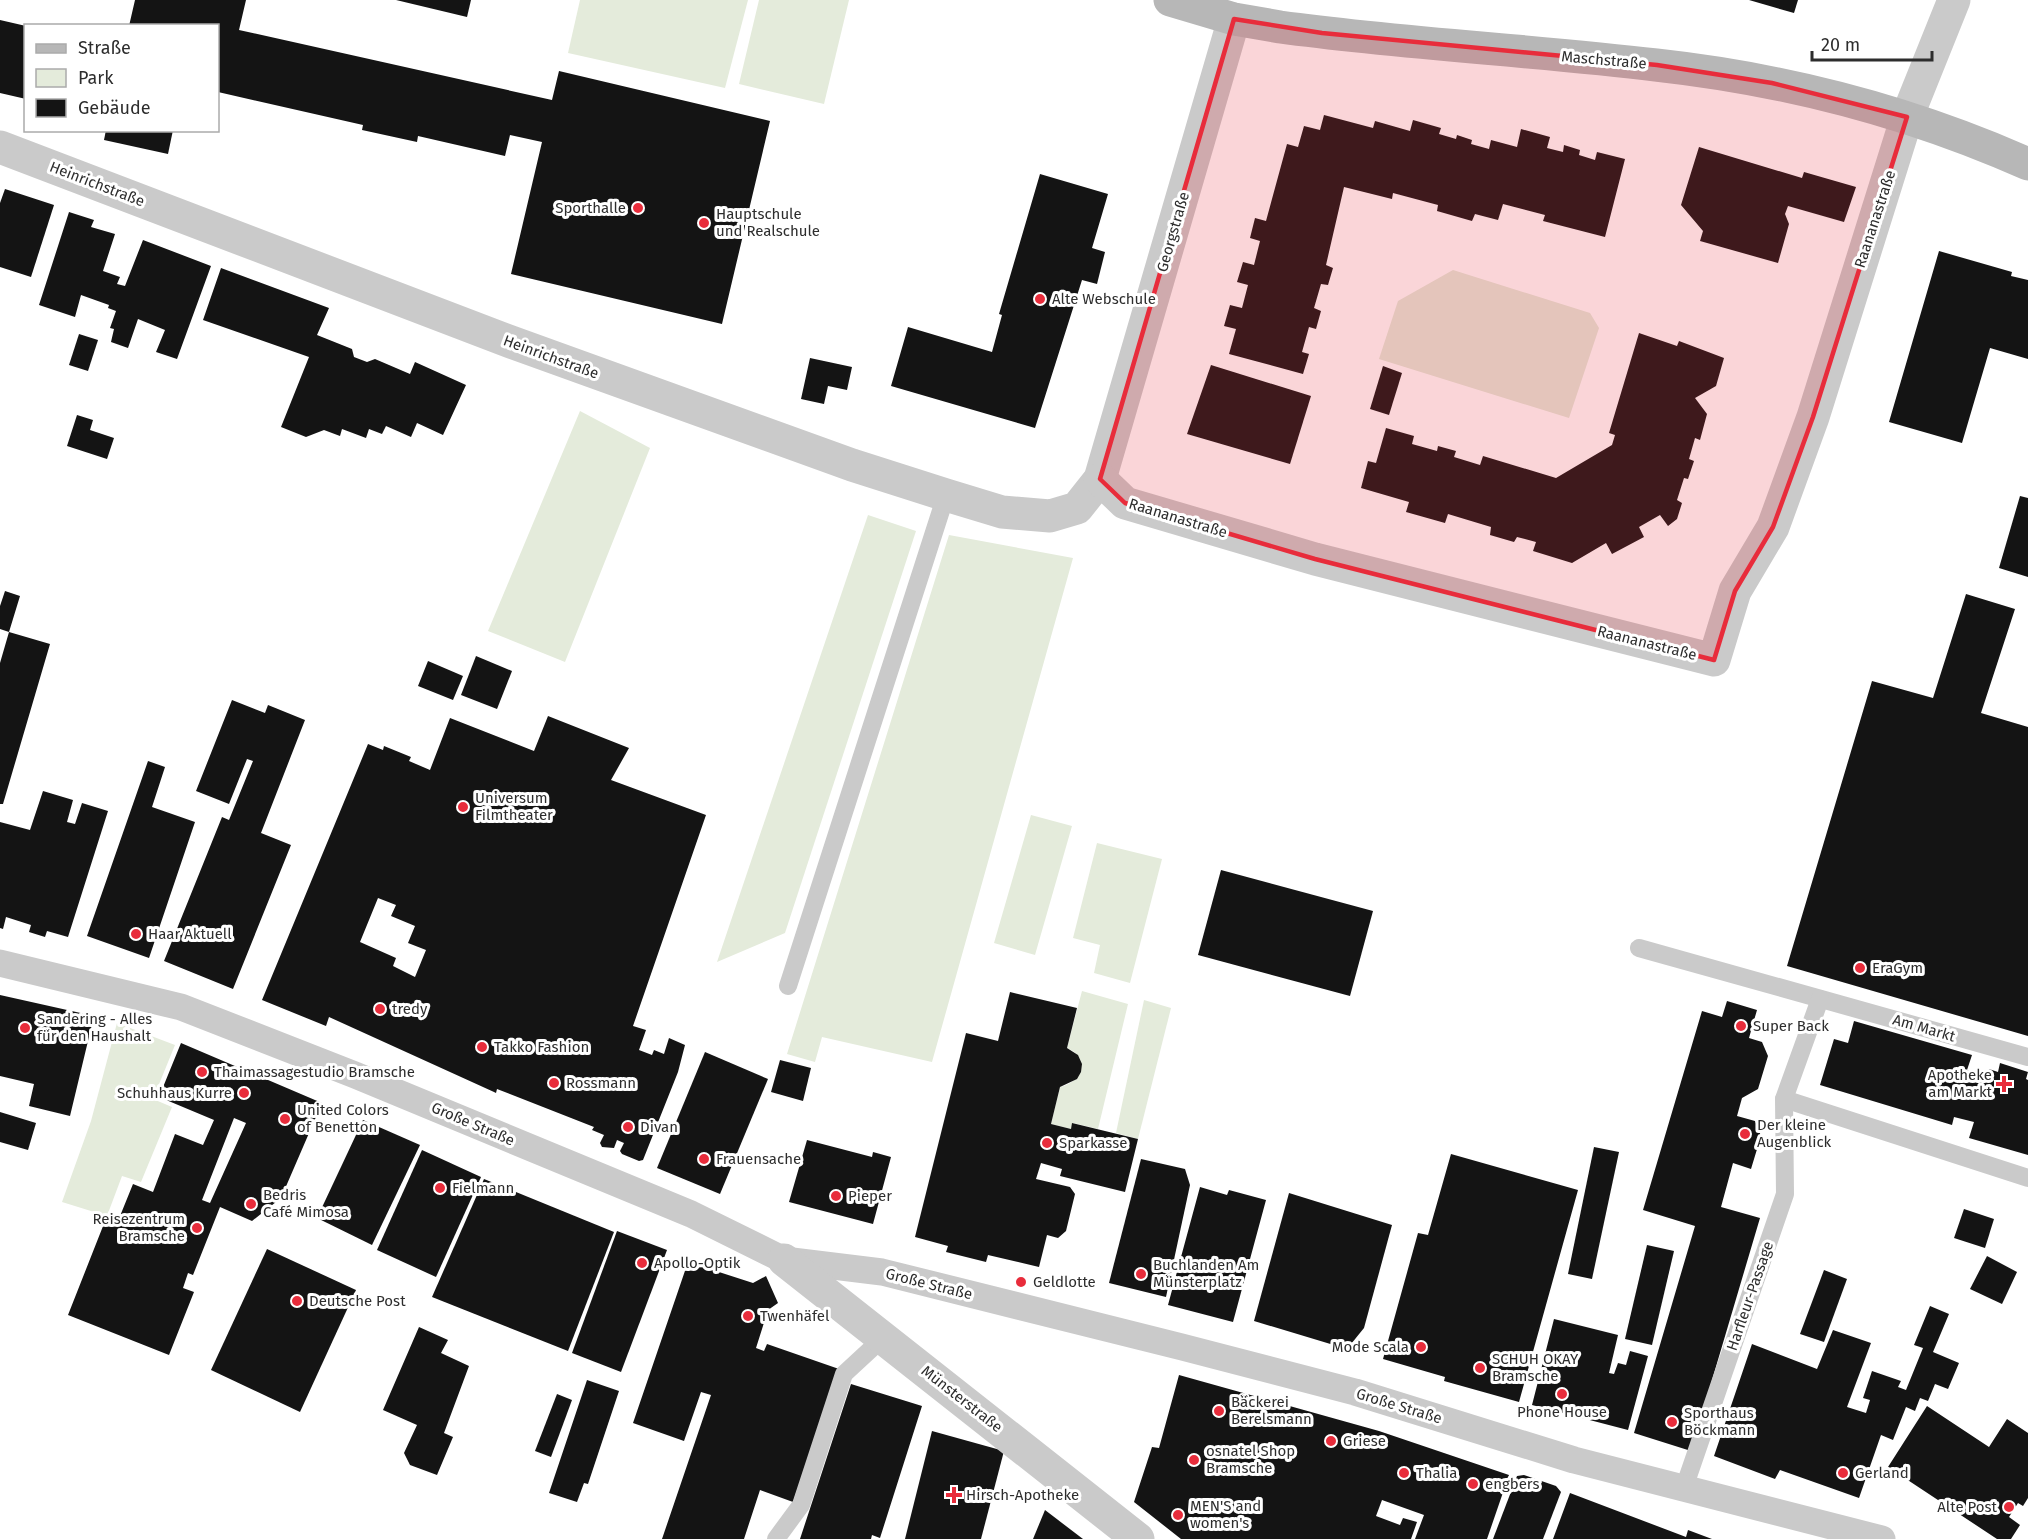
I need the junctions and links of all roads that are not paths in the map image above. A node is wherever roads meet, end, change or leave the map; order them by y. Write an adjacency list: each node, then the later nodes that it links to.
1 (1170, 0): 3 (main road, Maschstraße)
2 (1954, 0): 4 (street)
3 (1234, 19): 4 (main road, Maschstraße); 7 (street, Georgstraße)
4 (1907, 117): 6 (main road, Maschstraße); 7 (street, Raananastraße)
5 (0, 147): 8 (street, Heinrichstraße)
6 (2028, 164)
7 (1100, 479): 8 (street, Heinrichstraße)
8 (946, 495): 11 (lane)
9 (1639, 948): 12 (lane)
10 (0, 963): 16 (street, Große Straße)
11 (788, 987)
12 (1820, 999): 13 (lane, Am Markt); 14 (lane, Harfleur-Passage)
13 (2028, 1057)
14 (1784, 1100): 15 (lane); 18 (lane, Harfleur-Passage)
15 (2028, 1178)
16 (784, 1260): 17 (street, Münsterstraße); 18 (street, Große Straße)
17 (884, 1337): 19 (lane); 20 (street, Münsterstraße)
18 (1684, 1488): 21 (street, Große Straße)
19 (776, 1539)
20 (1138, 1539)
21 (1882, 1539)

